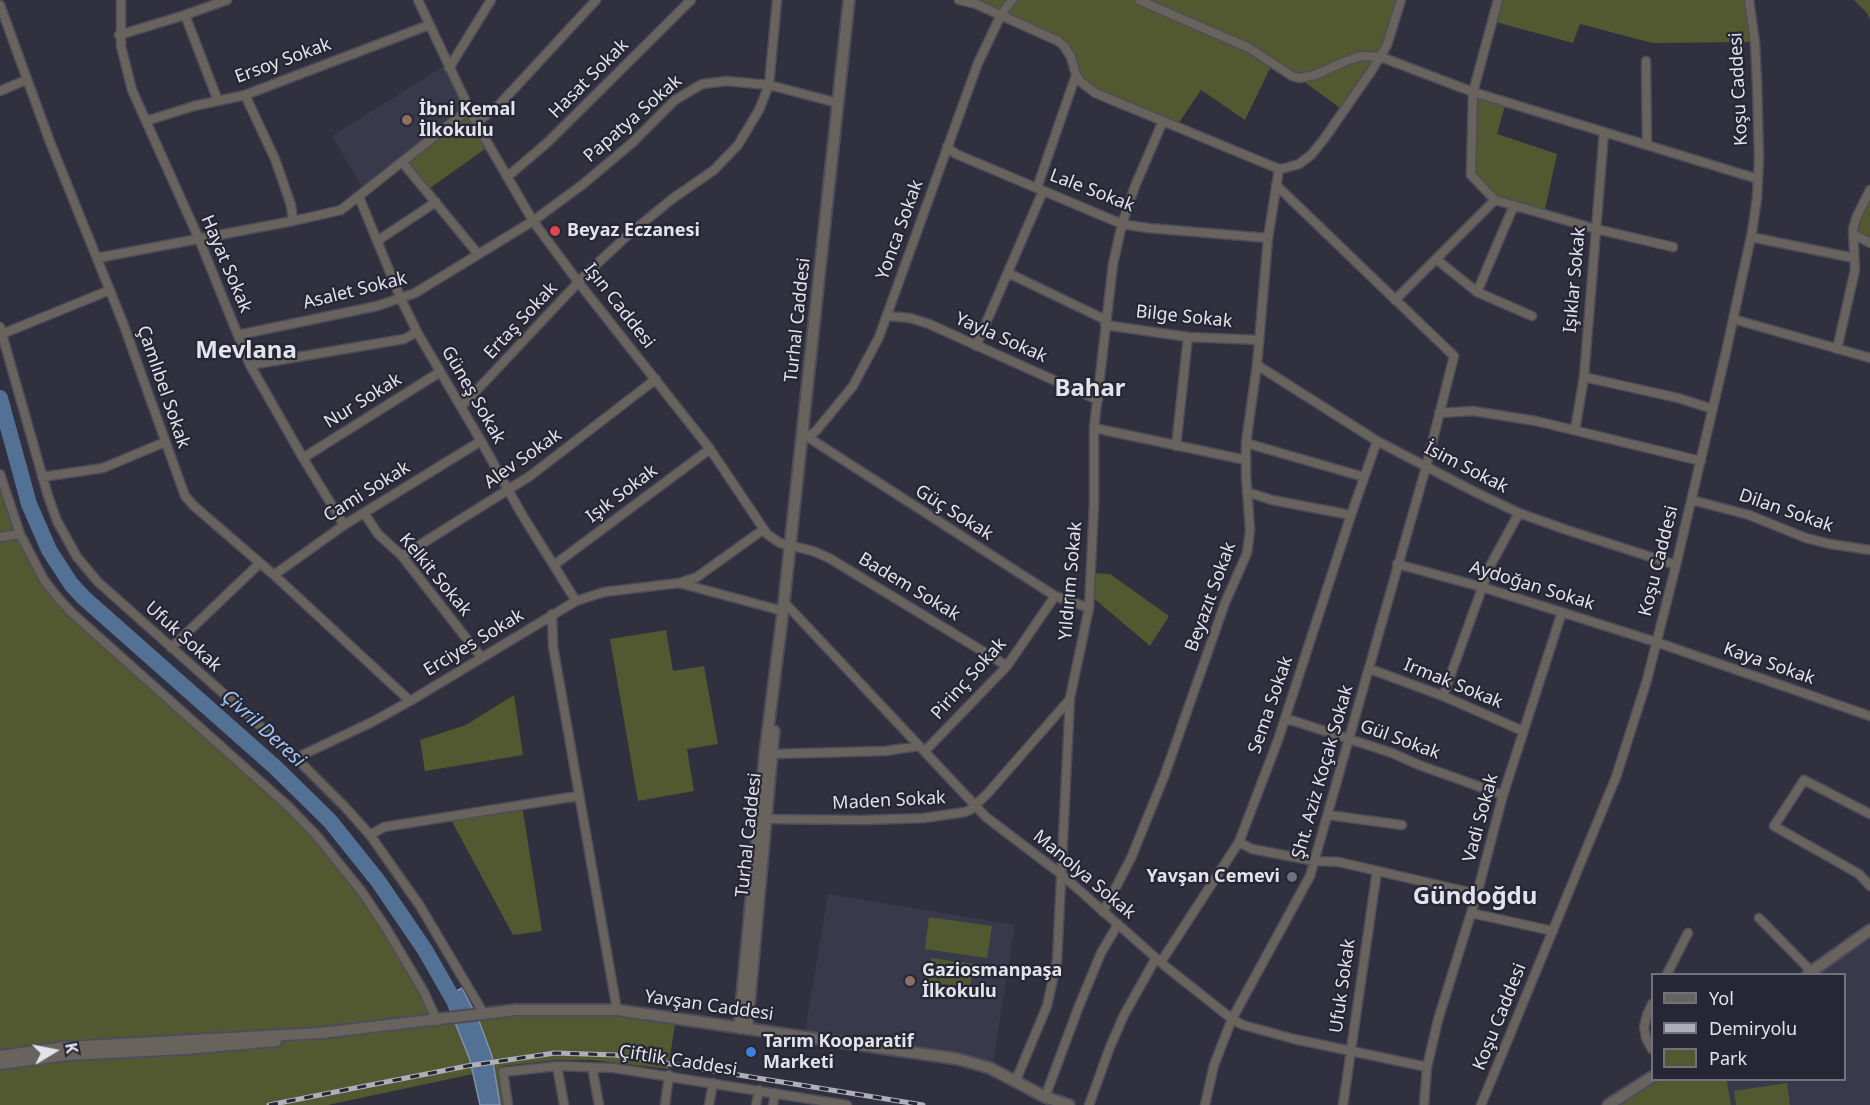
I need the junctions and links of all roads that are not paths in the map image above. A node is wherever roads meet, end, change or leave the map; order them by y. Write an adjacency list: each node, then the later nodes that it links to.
1 (121, 0): 19 (street, Hayat Sokak)
2 (227, 0): 16 (street)
3 (418, 0): 18 (street, Işın Caddesi)
4 (491, 0): 22 (street)
5 (596, 0): 34 (street)
6 (691, 0): 40 (street, Hasat Sokak)
7 (777, 0): 25 (street, Ertaş Sokak)
8 (849, 0): 30 (street, Turhal Caddesi)
9 (960, 0): 17 (street)
10 (1012, 0): 17 (street, Yonca Sokak)
11 (1139, 0): 20 (street)
12 (1401, 0): 20 (street)
13 (1498, 0): 27 (street)
14 (1749, 0): 41 (street, Koşu Caddesi)
15 (0, 5): 24 (street, Çamlıbel Sokak)
16 (185, 15): 19 (street); 29 (street)
17 (1001, 15): 23 (street); 37 (street, Yonca Sokak)
18 (429, 24): 22 (street, Işın Caddesi); 28 (street, Ersoy Sokak)
19 (119, 35): 32 (street, Hayat Sokak)
20 (1381, 57): 27 (street); 39 (street)
21 (1646, 61): 36 (street)
22 (449, 68): 31 (street, Işın Caddesi)
23 (1076, 75): 33 (street); 43 (street)
24 (26, 80): 26 (street); 61 (street, Çamlıbel Sokak)
25 (769, 85): 30 (street, Papatya Sokak); 50 (street, Papatya Sokak); 65 (street, Ertaş Sokak)
26 (0, 91)
27 (1473, 92): 35 (street); 46 (street)
28 (245, 95): 29 (street, Ersoy Sokak); 49 (street)
29 (218, 101): 32 (street, Ersoy Sokak)
30 (838, 103): 93 (street, Turhal Caddesi)
31 (469, 109): 34 (street, Işın Caddesi); 38 (street)
32 (146, 121): 55 (street, Hayat Sokak)
33 (1163, 121): 39 (street); 51 (street, Yıldırım Sokak)
34 (476, 123): 40 (street, Işın Caddesi)
35 (1604, 132): 36 (street); 52 (street, Işıklar Sokak)
36 (1647, 145): 41 (street)
37 (947, 147): 43 (street, Lale Sokak); 70 (street, Yonca Sokak)
38 (403, 163): 45 (street); 47 (street)
39 (1279, 169): 42 (street, Beyazıt Sokak)
40 (507, 177): 50 (street, Işın Caddesi)
41 (1758, 180): 54 (street, Koşu Caddesi)
42 (1276, 185): 56 (street, Beyazıt Sokak); 69 (street)
43 (1040, 190): 51 (street, Lale Sokak); 64 (street)
44 (1870, 190): 53 (street)
45 (359, 197): 49 (street); 57 (street, Güneş Sokak)
46 (1494, 200): 48 (street); 63 (street)
47 (436, 202): 57 (street); 60 (street)
48 (1514, 206): 52 (street); 67 (street)
49 (293, 221): 55 (street)
50 (533, 221): 60 (street, Asalet Sokak); 65 (street, Işın Caddesi)
51 (1122, 224): 56 (street, Lale Sokak); 73 (street, Yıldırım Sokak)
52 (1596, 229): 59 (street); 85 (street, Işıklar Sokak)
53 (1853, 234): 58 (street); 62 (street)
54 (1751, 237): 62 (street); 72 (street, Koşu Caddesi)
55 (199, 238): 61 (street); 76 (street, Hayat Sokak)
56 (1268, 238): 78 (street, Beyazıt Sokak)
57 (377, 241): 68 (street, Güneş Sokak)
58 (1870, 243)
59 (1673, 247)
60 (478, 254): 68 (street, Asalet Sokak)
61 (97, 258): 66 (street, Çamlıbel Sokak)
62 (1854, 258): 80 (street)
63 (1436, 259): 67 (street); 69 (street)
64 (1008, 273): 73 (street, Bilge Sokak); 79 (street)
65 (579, 283): 86 (street, Işın Caddesi); 88 (street, Ertaş Sokak)
66 (110, 290): 74 (street); 96 (street, Çamlıbel Sokak)
67 (1477, 292): 71 (street)
68 (401, 299): 75 (street, Güneş Sokak); 76 (street, Asalet Sokak)
69 (1395, 300): 90 (street, Şht. Aziz Koçak Sokak)
70 (888, 316): 79 (street, Yayla Sokak); 93 (street, Yonca Sokak)
71 (1532, 316)
72 (1733, 319): 80 (street); 89 (street, Koşu Caddesi)
73 (1106, 323): 77 (street, Bilge Sokak); 87 (street, Yıldırım Sokak)
74 (1, 330): 105 (street, Ufuk Sokak)
75 (417, 332): 82 (street); 84 (street, Güneş Sokak)
76 (238, 335): 82 (street, Hayat Sokak)
77 (1188, 337): 78 (street, Bilge Sokak); 98 (street)
78 (1259, 340): 83 (street, Beyazıt Sokak)
79 (976, 346): 87 (street, Yayla Sokak)
80 (1837, 349): 81 (street)
81 (1870, 358)
82 (250, 364): 100 (street, Hayat Sokak)
83 (1257, 365): 95 (street, İsim Sokak); 97 (street, Beyazıt Sokak)
84 (440, 372): 88 (street, Güneş Sokak); 100 (street, Nur Sokak)
85 (1584, 377): 89 (street); 92 (street, Işıklar Sokak)
86 (656, 379): 99 (street, Işın Caddesi); 107 (street, Alev Sokak)
87 (1098, 400): 91 (street, Yıldırım Sokak)
88 (462, 407): 94 (street, Güneş Sokak)
89 (1713, 409): 102 (street, Koşu Caddesi)
90 (1439, 413): 92 (street); 103 (street, Şht. Aziz Koçak Sokak)
91 (1094, 428): 98 (street); 130 (street, Yıldırım Sokak)
92 (1575, 430): 102 (street)
93 (804, 436): 117 (street, Turhal Caddesi); 127 (street, Güç Sokak)
94 (481, 441): 107 (street, Güneş Sokak); 110 (street, Cami Sokak)
95 (1377, 441): 103 (street, İsim Sokak); 106 (street, Sema Sokak)
96 (165, 442): 105 (street); 120 (street, Çamlıbel Sokak)
97 (1246, 443): 101 (street, Beyazıt Sokak); 106 (street)
98 (1176, 446): 101 (street)
99 (710, 449): 114 (street, Işın Caddesi); 122 (street, Işık Sokak)
100 (303, 459): 113 (street, Hayat Sokak)
101 (1246, 460): 108 (street, Beyazıt Sokak)
102 (1701, 461): 109 (street, Koşu Caddesi)
103 (1426, 467): 111 (street, İsim Sokak); 121 (street, Şht. Aziz Koçak Sokak)
104 (0, 474): 115 (street)
105 (42, 477): 135 (street, Ufuk Sokak)
106 (1364, 477): 112 (street, Sema Sokak)
107 (508, 491): 119 (street, Alev Sokak); 122 (street, Güneş Sokak)
108 (1247, 492): 112 (street); 163 (street, Beyazıt Sokak)
109 (1692, 500): 118 (street, Dilan Sokak); 123 (street, Koşu Caddesi)
110 (364, 513): 113 (street, Cami Sokak); 119 (street, Kelkit Sokak)
111 (1519, 513): 123 (street, İsim Sokak); 126 (street)
112 (1351, 515): 143 (street, Sema Sokak)
113 (344, 525): 124 (street, Cami Sokak)
114 (764, 529): 117 (street, Işın Caddesi); 125 (street, Erciyes Sokak)
115 (20, 534): 116 (street); 177 (street)
116 (0, 537)
117 (790, 546): 129 (street, Turhal Caddesi); 137 (street, Badem Sokak)
118 (1870, 550)
119 (402, 556): 136 (street, Kelkit Sokak)
120 (260, 563): 124 (street, Çamlıbel Sokak); 135 (street)
121 (1397, 564): 126 (street, Aydoğan Sokak); 138 (street, Şht. Aziz Koçak Sokak)
122 (554, 565): 128 (street, Güneş Sokak)
123 (1676, 565): 133 (street, Koşu Caddesi)
124 (274, 575): 141 (street, Çamlıbel Sokak)
125 (679, 583): 128 (street, Erciyes Sokak); 129 (street, Erciyes Sokak)
126 (1482, 587): 131 (street, Aydoğan Sokak); 139 (street)
127 (1055, 596): 130 (street, Güç Sokak); 137 (street, Pirinç Sokak)
128 (576, 600): 132 (street, Erciyes Sokak)
129 (783, 607): 134 (street, Turhal Caddesi); 146 (street, Manolya Sokak)
130 (1089, 608): 140 (street, Yıldırım Sokak)
131 (1562, 612): 133 (street, Aydoğan Sokak); 144 (street, Vadi Sokak)
132 (552, 614): 136 (street, Erciyes Sokak); 150 (street)
133 (1656, 642): 142 (street, Kaya Sokak); 168 (street, Koşu Caddesi)
134 (779, 644): 147 (street, Turhal Caddesi); 178 (street, Turhal Caddesi)
135 (171, 648): 148 (street, Ufuk Sokak)
136 (481, 657): 141 (street, Erciyes Sokak)
137 (1007, 666): 146 (street, Pirinç Sokak)
138 (1370, 669): 139 (street, Irmak Sokak); 145 (street, Şht. Aziz Koçak Sokak)
139 (1443, 696): 144 (street, Irmak Sokak)
140 (1070, 698): 151 (street); 160 (street, Yıldırım Sokak)
141 (410, 701): 148 (street, Erciyes Sokak)
142 (1870, 716)
143 (1285, 718): 145 (street, Gül Sokak); 157 (street, Sema Sokak)
144 (1523, 731): 149 (street, Vadi Sokak)
145 (1350, 740): 149 (street, Gül Sokak); 153 (street, Şht. Aziz Koçak Sokak)
146 (922, 748): 147 (street); 151 (street, Manolya Sokak)
147 (773, 754): 154 (street, Turhal Caddesi)
148 (296, 758): 156 (street, Ufuk Sokak)
149 (1503, 795): 162 (street, Vadi Sokak)
150 (578, 796): 156 (street); 174 (street)
151 (975, 806): 154 (street, Maden Sokak); 160 (street, Manolya Sokak)
152 (1870, 814): 161 (street)
153 (1328, 815): 155 (street); 158 (street, Şht. Aziz Koçak Sokak)
154 (766, 819): 178 (street, Turhal Caddesi)
155 (1402, 825)
156 (370, 835): 175 (street, Ufuk Sokak)
157 (1239, 842): 158 (street); 170 (street, Sema Sokak)
158 (1315, 861): 159 (street); 176 (street, Şht. Aziz Koçak Sokak)
159 (1377, 871): 162 (street); 181 (street, Ufuk Sokak)
160 (1061, 874): 163 (street, Manolya Sokak); 189 (street, Yıldırım Sokak)
161 (1870, 886)
162 (1477, 894): 164 (street, Vadi Sokak)
163 (1103, 912): 166 (street, Manolya Sokak)
164 (1471, 913): 168 (street); 186 (street, Vadi Sokak)
165 (1759, 918): 172 (street)
166 (1118, 924): 170 (street, Manolya Sokak); 193 (street)
167 (1870, 930): 172 (street)
168 (1553, 931): 207 (street, Koşu Caddesi)
169 (1688, 933): 171 (street)
170 (1158, 960): 176 (street, Manolya Sokak); 203 (street, Sema Sokak)
171 (1668, 973)
172 (1810, 973)
173 (1651, 1008): 180 (street)
174 (617, 1010): 175 (street, Yavşan Caddesi); 178 (street, Yavşan Caddesi)
175 (480, 1015): 177 (street, Yavşan Caddesi)
176 (1232, 1019): 181 (street, Manolya Sokak); 204 (street, Şht. Aziz Koçak Sokak)
177 (442, 1020): 179 (street, Yavşan Caddesi)
178 (743, 1028): 189 (street, Yavşan Caddesi)
179 (321, 1033): 182 (street); 183 (street)
180 (1651, 1046)
181 (1351, 1051): 186 (street, Manolya Sokak); 205 (street, Ufuk Sokak)
182 (0, 1056)
183 (0, 1064)
184 (557, 1066): 185 (street, Çiftlik Caddesi); 194 (street, Çiftlik Caddesi); 195 (street)
185 (592, 1067): 187 (street, Çiftlik Caddesi); 196 (street)
186 (1427, 1067): 206 (street, Vadi Sokak)
187 (669, 1076): 190 (street, Çiftlik Caddesi); 197 (street)
188 (1651, 1078): 208 (street)
189 (1016, 1080): 193 (street, Yavşan Caddesi)
190 (713, 1083): 191 (street, Çiftlik Caddesi); 198 (street)
191 (759, 1090): 192 (street, Çiftlik Caddesi); 199 (street)
192 (776, 1093): 200 (street); 201 (street, Çiftlik Caddesi)
193 (1045, 1097): 202 (street, Yavşan Caddesi)
194 (508, 1105)
195 (564, 1105)
196 (599, 1105)
197 (665, 1105)
198 (709, 1105)
199 (756, 1105)
200 (773, 1105)
201 (842, 1105)
202 (1069, 1105)
203 (1089, 1105)
204 (1205, 1105)
205 (1343, 1105)
206 (1424, 1105)
207 (1481, 1105)
208 (1608, 1105)

